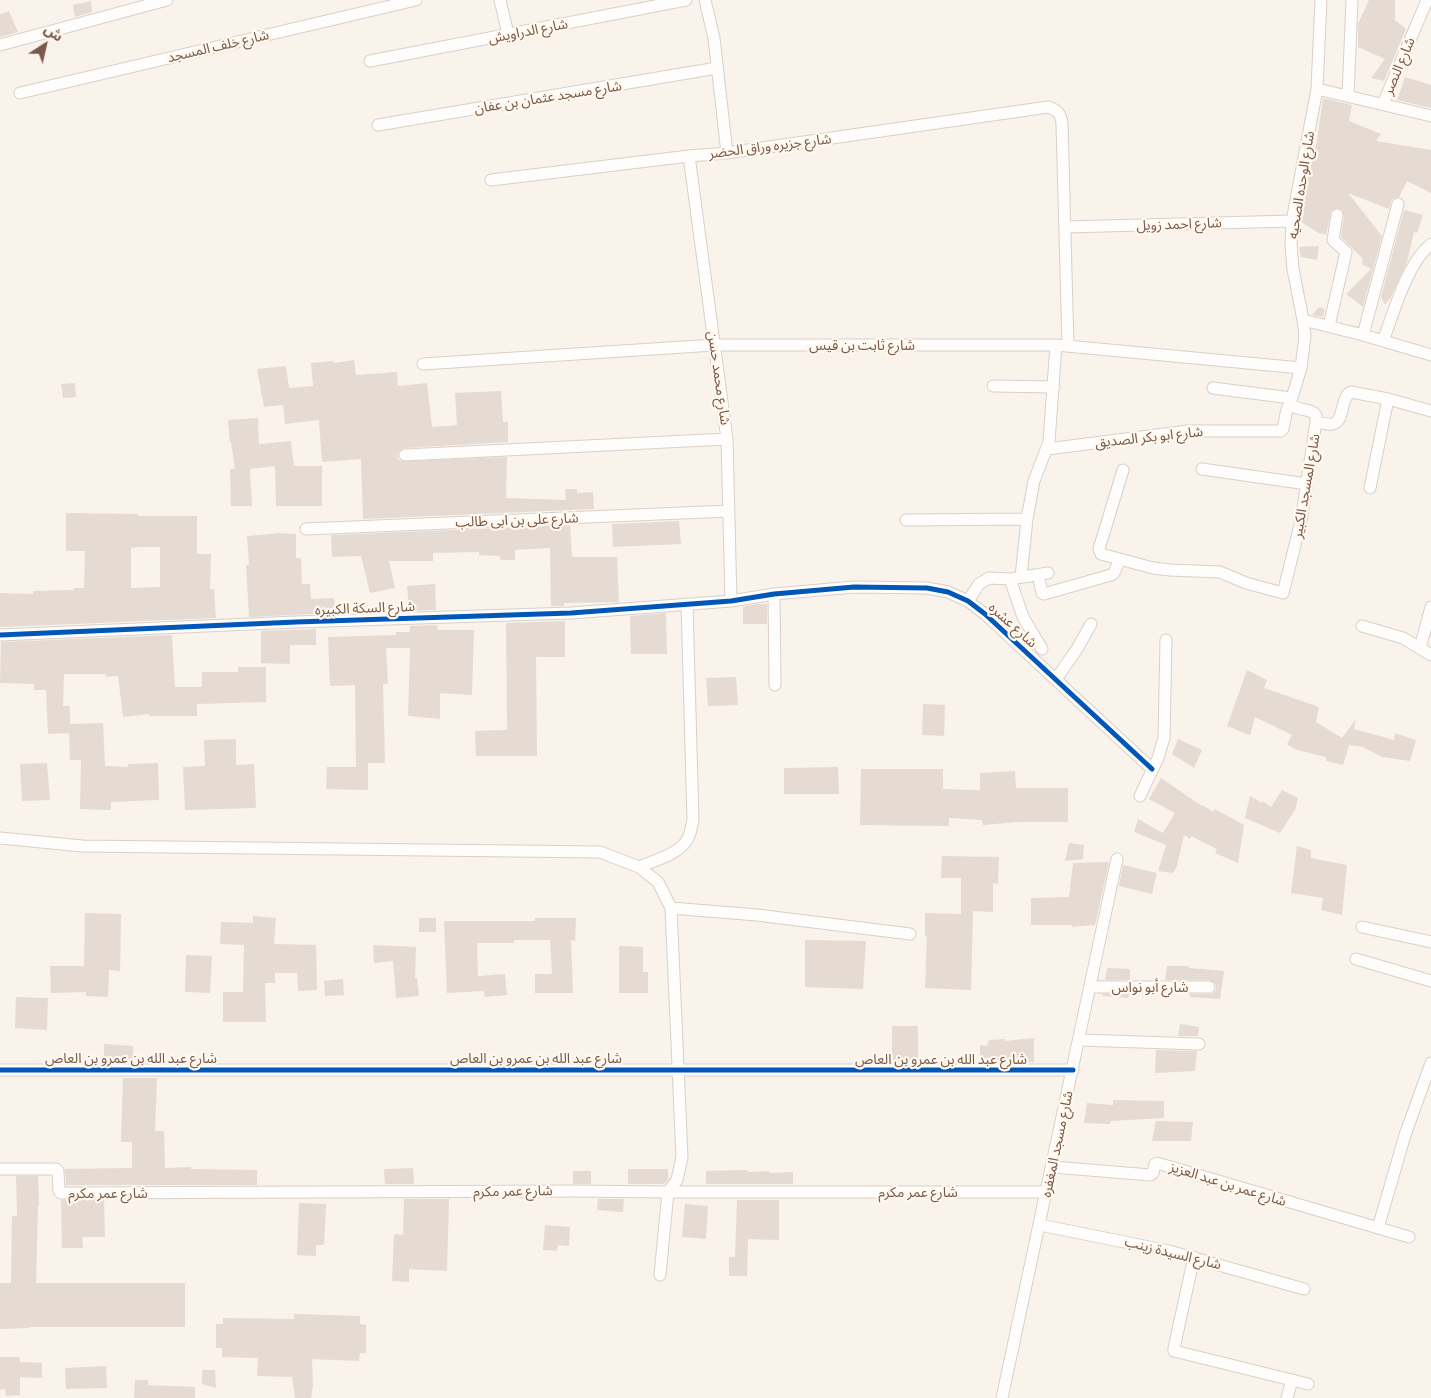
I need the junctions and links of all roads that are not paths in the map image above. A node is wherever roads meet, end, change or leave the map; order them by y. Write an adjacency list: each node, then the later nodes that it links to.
1 (167, 0): 10 (street)
2 (416, 0): 14 (street, شارع خلف المسجد)
3 (500, 0): 9 (street)
4 (686, 0): 9 (street, شارع الدراويش)
5 (705, 0): 12 (street)
6 (1321, 0): 13 (street, شارع الوحده الصحيه)
7 (1352, 0): 15 (street)
8 (1427, 0): 16 (street, شارع النصر)
9 (508, 34): 11 (street, شارع الدراويش)
10 (0, 46)
11 (370, 61)
12 (717, 68): 18 (street, شارع مسجد عثمان بن عفان); 19 (street)
13 (1317, 89): 15 (street); 24 (street, شارع الوحده الصحيه)
14 (20, 93)
15 (1348, 96): 16 (street)
16 (1383, 104): 17 (street)
17 (1431, 116)
18 (378, 125)
19 (727, 153): 20 (street, شارع جزيره وراق الحضر); 25 (street, شارع جزيره وراق الحضر)
20 (689, 156): 21 (street, شارع جزيره وراق الحضر); 31 (street, شارع محمد حسن)
21 (491, 180)
22 (1398, 204): 29 (street)
23 (1337, 215): 28 (street)
24 (1292, 221): 25 (street, شارع احمد زويل); 27 (street, شارع الوحده الصحيه)
25 (1065, 227): 33 (street)
26 (1431, 244): 30 (street)
27 (1303, 320): 28 (street); 36 (street, شارع الوحده الصحيه)
28 (1329, 326): 29 (street)
29 (1362, 334): 30 (street)
30 (1383, 341): 34 (street)
31 (714, 345): 32 (street, شارع ثابت بن قيس); 35 (street, شارع ثابت بن قيس); 44 (street, شارع محمد حسن)
32 (1056, 345): 33 (street, شارع ثابت بن قيس); 38 (street)
33 (1068, 346): 36 (street, شارع ثابت بن قيس)
34 (1431, 355)
35 (423, 364)
36 (1301, 368): 41 (street)
37 (993, 386): 38 (street)
38 (1054, 387): 45 (street)
39 (1213, 388): 41 (street, شارع المسجد الكبير)
40 (1388, 399): 42 (street); 43 (street); 50 (street)
41 (1291, 401): 43 (street, شارع المسجد الكبير); 45 (street, شارع ابو بكر الصديق)
42 (1431, 412)
43 (1316, 422): 49 (street, شارع المسجد الكبير)
44 (727, 439): 46 (street); 51 (street, شارع محمد حسن)
45 (1047, 449): 52 (street)
46 (404, 455)
47 (1202, 469): 49 (street)
48 (1122, 470): 55 (street)
49 (1307, 484): 55 (street, شارع المسجد الكبير)
50 (1370, 488)
51 (729, 511): 54 (street, شارع على بن ابى طالب); 58 (street, شارع محمد حسن)
52 (1027, 519): 53 (street); 56 (street)
53 (906, 520)
54 (306, 529)
55 (1120, 559): 56 (street)
56 (1015, 578): 59 (street); 67 (street)
57 (774, 594): 58 (street, شارع عشره); 59 (street, شارع عشره); 70 (street)
58 (731, 601): 60 (street, شارع السكة الكبيره)
59 (968, 601): 69 (street, شارع عشره)
60 (687, 604): 64 (street, شارع السكة الكبيره); 75 (street)
61 (1431, 607): 66 (street)
62 (1091, 624): 69 (street)
63 (1362, 626): 66 (street)
64 (0, 635)
65 (1166, 640): 71 (street)
66 (1420, 648): 68 (street)
67 (1042, 649)
68 (1431, 655)
69 (1056, 679): 71 (street, شارع عشره)
70 (775, 685)
71 (1152, 769): 72 (street)
72 (1140, 796)
73 (0, 838): 75 (street)
74 (1117, 859): 82 (street, شارع مسجد المغفره)
75 (639, 867): 76 (street)
76 (671, 908): 78 (street); 88 (street)
77 (1362, 927): 79 (street)
78 (910, 934)
79 (1431, 942)
80 (1356, 960): 81 (street)
81 (1431, 981)
82 (1090, 987): 83 (street, شارع أبو نواس); 84 (street, شارع مسجد المغفره)
83 (1209, 988)
84 (1079, 1040): 85 (street); 89 (street, شارع مسجد المغفره)
85 (1198, 1044)
86 (1431, 1063): 95 (street)
87 (0, 1070): 88 (street, شارع عبد الله بن عمرو بن العاص)
88 (679, 1070): 89 (street, شارع عبد الله بن عمرو بن العاص); 92 (street)
89 (1073, 1070): 90 (street, شارع مسجد المغفره)
90 (1053, 1167): 93 (street, شارع مسجد المغفره); 95 (street, شارع عمر بن عبد العزيز)
91 (0, 1169): 92 (street, شارع عمر مكرم)
92 (668, 1192): 93 (street, شارع عمر مكرم); 98 (street)
93 (1047, 1192): 94 (street, شارع مسجد المغفره)
94 (1040, 1225): 97 (street, شارع السيدة زينب); 102 (street, شارع مسجد المغفره)
95 (1378, 1228): 96 (street, شارع عمر بن عبد العزيز)
96 (1409, 1237)
97 (1194, 1258): 99 (street, شارع السيدة زينب); 100 (street)
98 (660, 1276)
99 (1304, 1289)
100 (1292, 1380): 101 (street); 103 (street)
101 (1308, 1384)
102 (1002, 1398)
103 (1287, 1398)

